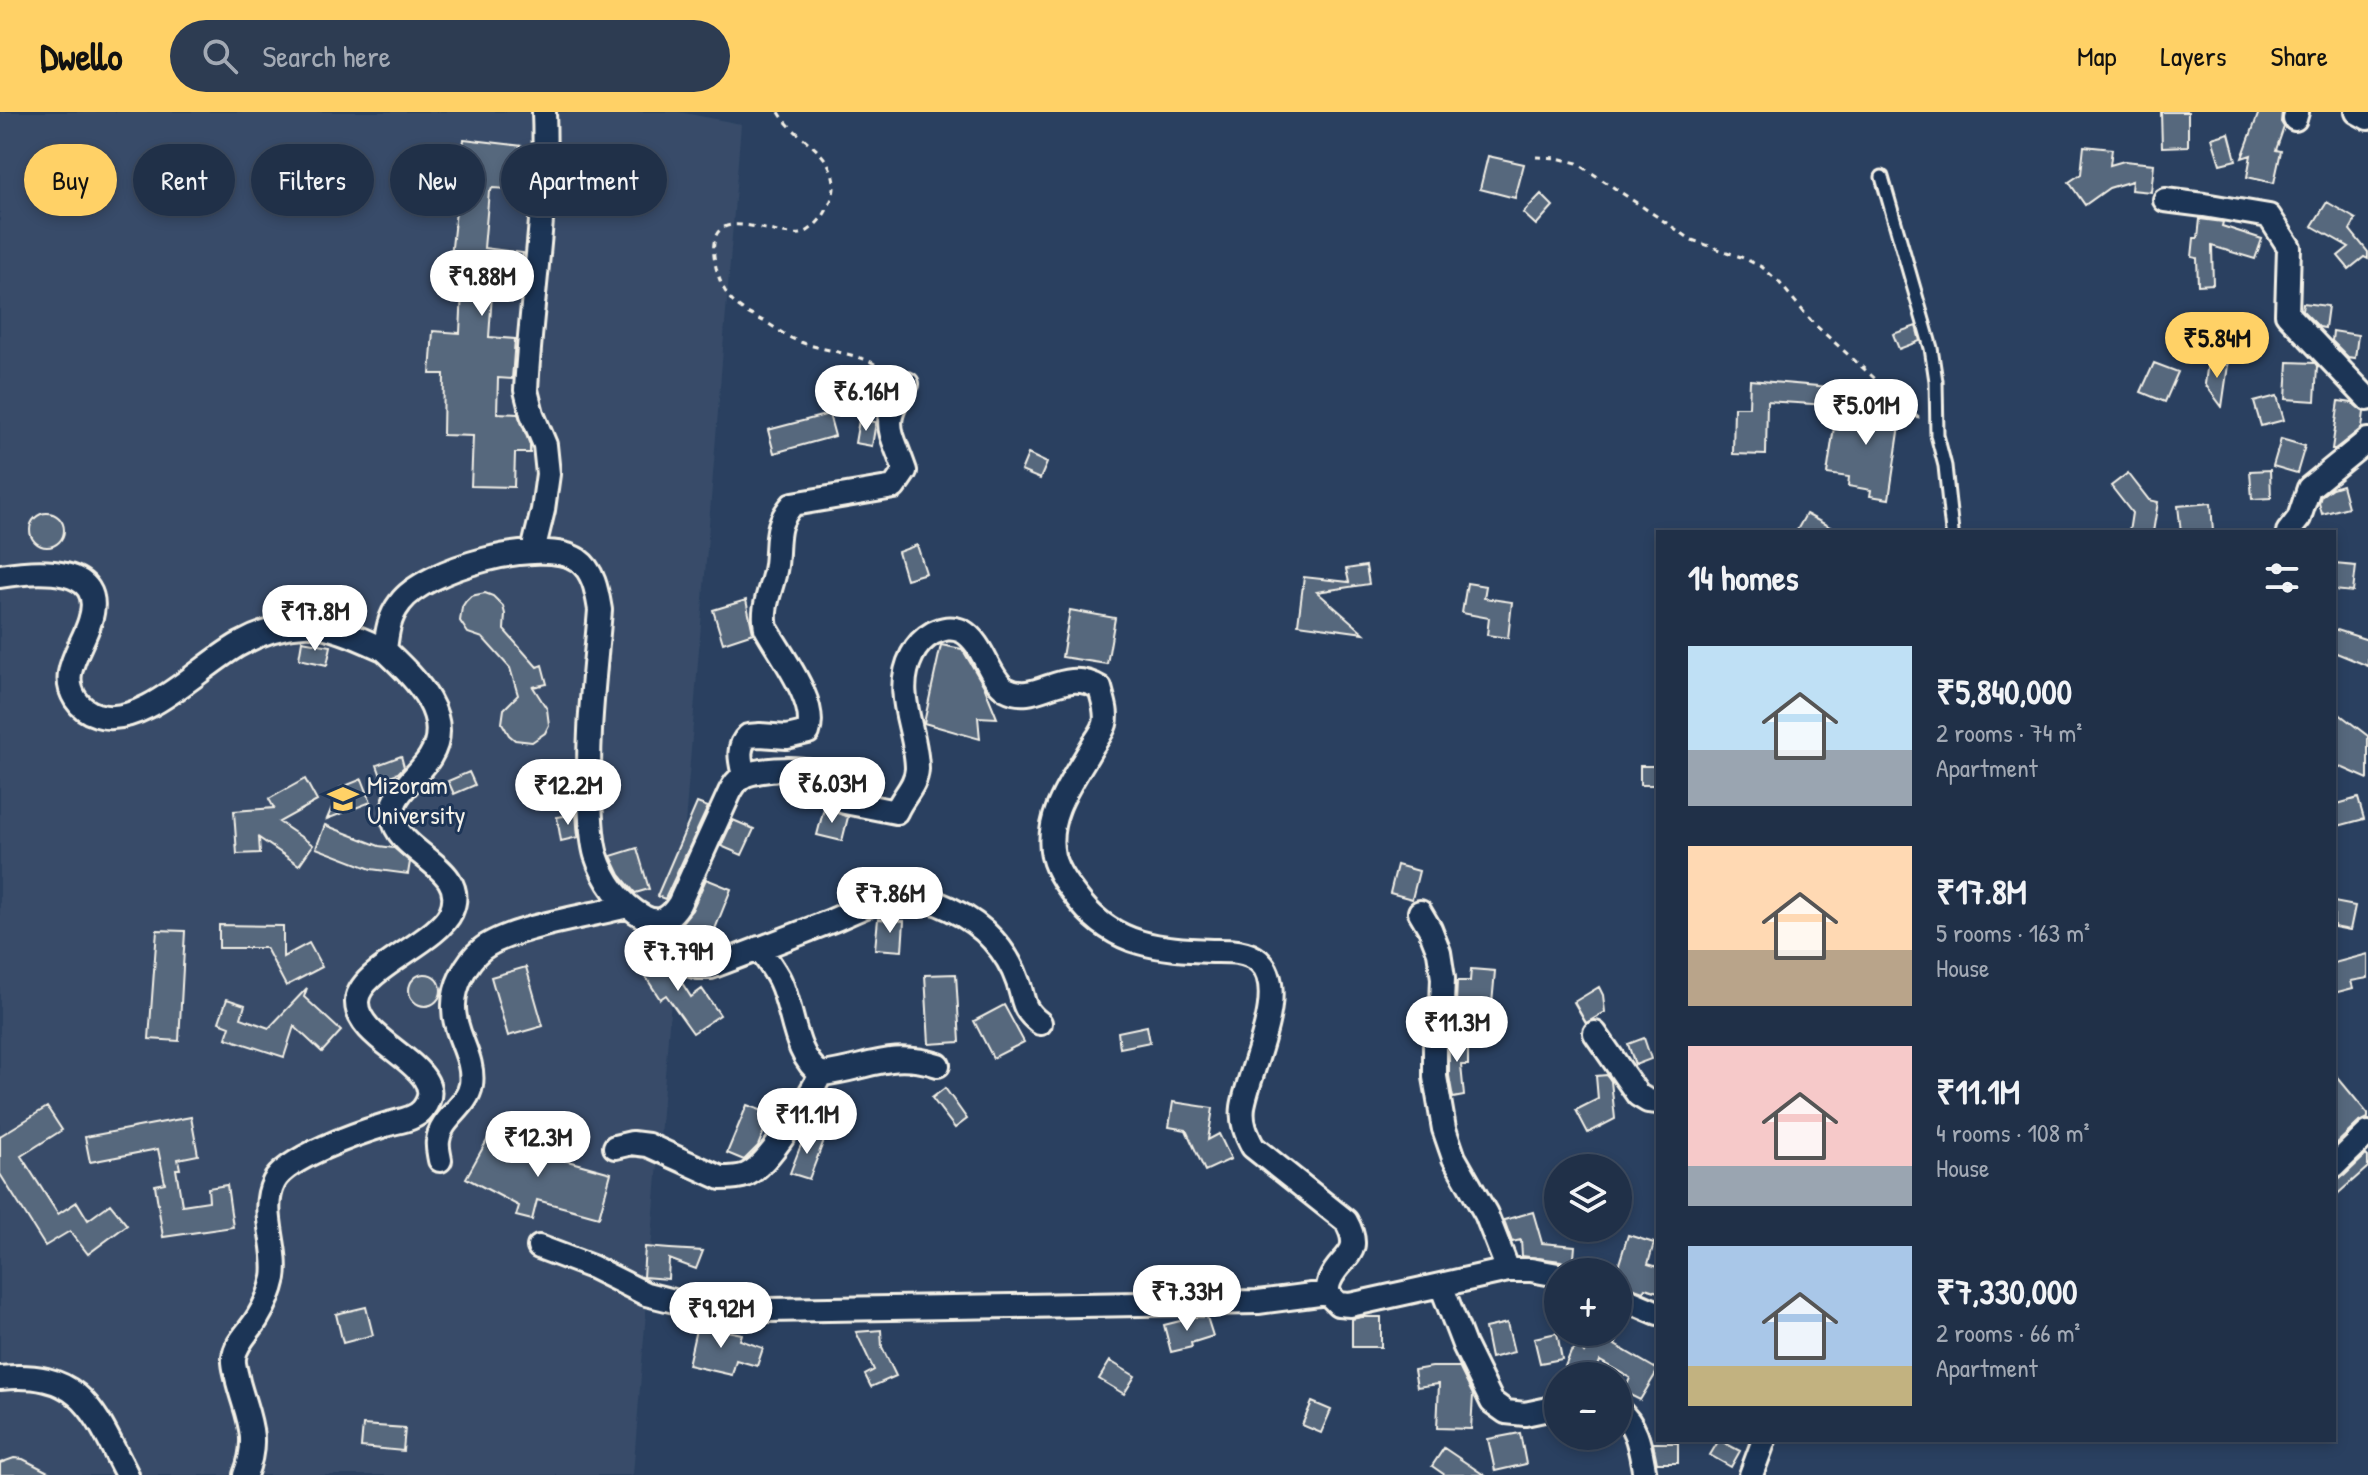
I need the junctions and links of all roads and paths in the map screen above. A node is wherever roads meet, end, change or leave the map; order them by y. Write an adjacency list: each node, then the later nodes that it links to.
1 (544, 112): 14 (street)
2 (779, 112): 8 (path)
3 (2357, 112): 4 (street)
4 (2368, 118)
5 (1536, 157): 10 (path)
6 (1882, 177): 10 (lane)
7 (2165, 200): 9 (street)
8 (907, 384): 17 (street)
9 (2368, 399)
10 (1937, 435): 12 (lane)
11 (2368, 440): 13 (street)
12 (1952, 530)
13 (2290, 530)
14 (533, 551): 16 (street); 18 (street)
15 (0, 576): 16 (street)
16 (385, 650): 43 (street)
17 (744, 776): 20 (street); 35 (street)
18 (628, 906): 20 (street); 29 (street)
19 (1420, 912): 32 (street)
20 (665, 919): 21 (street)
21 (759, 948): 22 (street); 25 (street)
22 (1040, 1023)
23 (1595, 1033): 26 (street)
24 (938, 1065): 25 (street)
25 (821, 1074): 28 (street)
26 (1656, 1102)
27 (2368, 1133): 30 (street)
28 (615, 1147)
29 (440, 1160)
30 (2336, 1164)
31 (539, 1247): 35 (street)
32 (1508, 1270): 33 (street); 34 (street)
33 (1544, 1272)
34 (1441, 1285): 35 (street); 39 (street)
35 (1327, 1293)
36 (1632, 1302): 37 (street)
37 (1656, 1312)
38 (0, 1378): 42 (street)
39 (1544, 1410)
40 (1632, 1423): 44 (street)
41 (1763, 1442): 45 (street)
42 (127, 1475)
43 (245, 1475)
44 (1645, 1475)
45 (1751, 1475)

